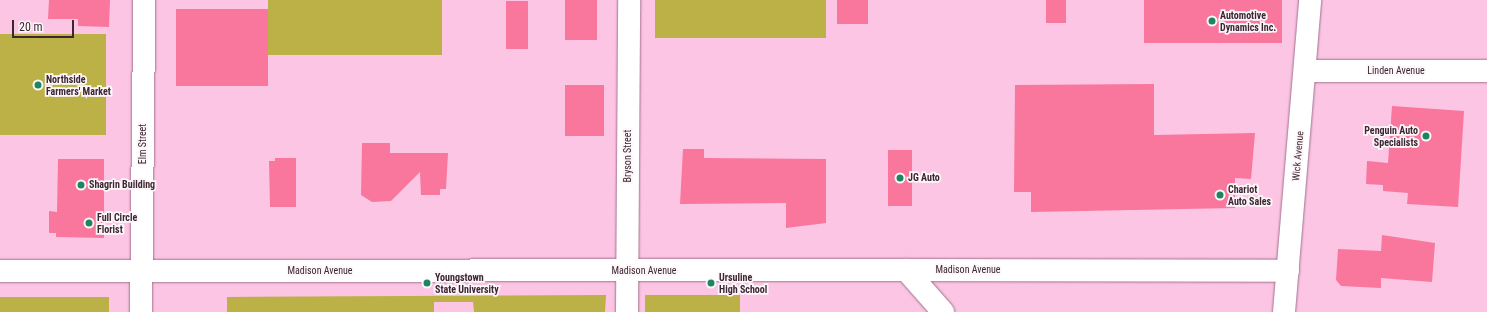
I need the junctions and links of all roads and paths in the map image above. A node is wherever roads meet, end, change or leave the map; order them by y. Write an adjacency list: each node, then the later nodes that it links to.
1 (144, 0): 8 (street, Elm Street)
2 (629, 0): 9 (street, Bryson Street)
3 (1310, 0): 4 (street, Wick Avenue)
4 (1305, 71): 5 (street, Linden Avenue); 10 (street, Wick Avenue)
5 (1487, 71)
6 (906, 270): 9 (street, Madison Avenue); 10 (street, Madison Avenue); 13 (street)
7 (0, 271): 8 (street, Madison Avenue)
8 (142, 271): 9 (street, Madison Avenue); 11 (street, Elm Street)
9 (627, 271): 12 (street, Bryson Street)
10 (1288, 271): 14 (street, Wick Avenue)
11 (141, 312)
12 (627, 312)
13 (943, 312)
14 (1284, 312)

